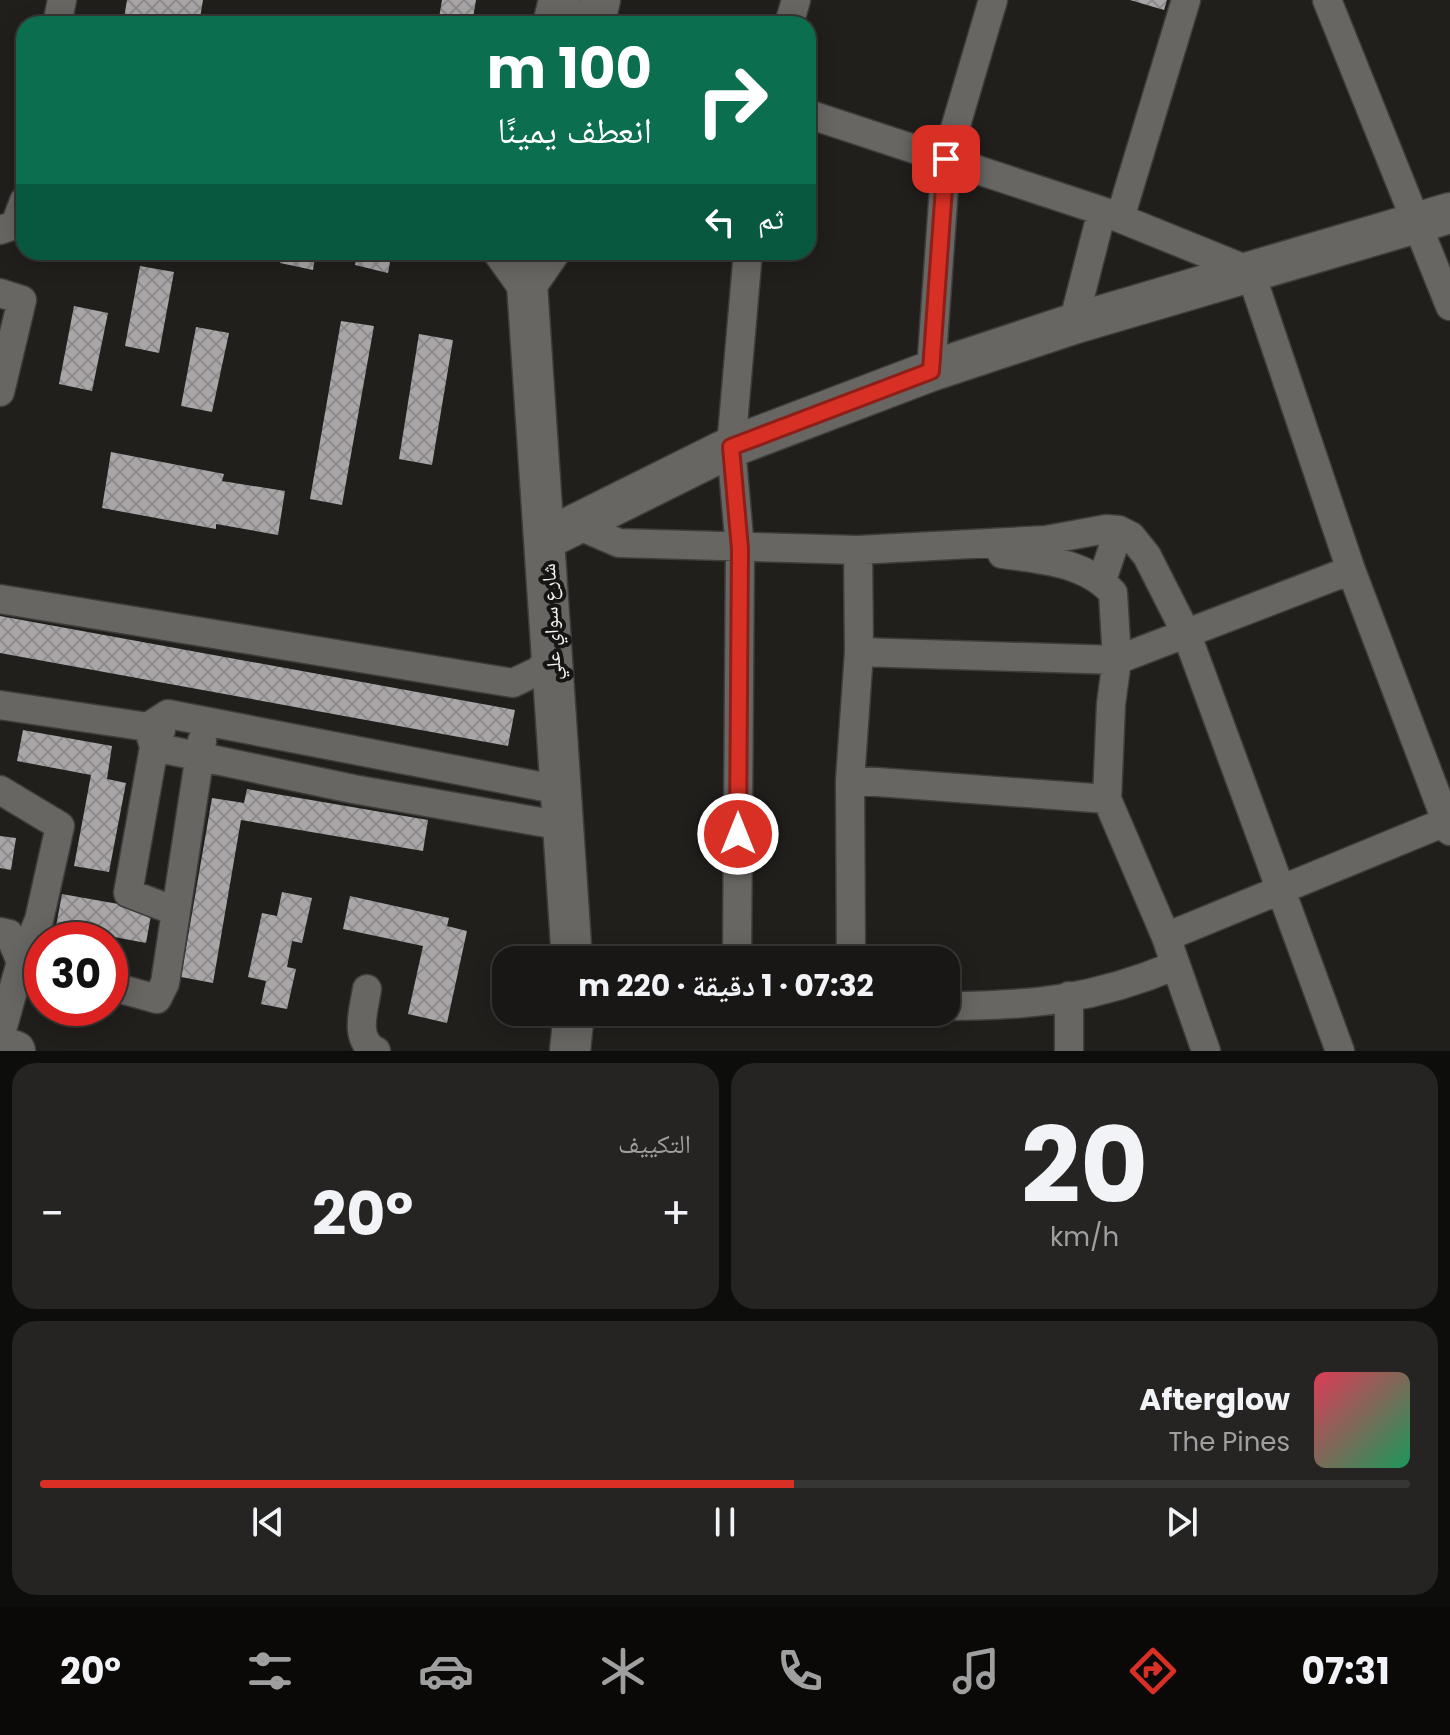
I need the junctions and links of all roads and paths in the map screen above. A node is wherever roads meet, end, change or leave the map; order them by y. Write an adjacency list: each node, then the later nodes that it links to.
1 (993, 0): 5 (street)
2 (1186, 0): 6 (street)
3 (1327, 0): 7 (street)
4 (816, 117): 5 (street)
5 (946, 159): 6 (street); 14 (street)
6 (1111, 214): 10 (street); 13 (street)
7 (1434, 218): 10 (street); 12 (street)
8 (747, 260): 16 (street)
9 (538, 268): 18 (street, شارع سواي علي)
10 (1250, 271): 13 (street); 22 (street)
11 (0, 293): 15 (street)
12 (1450, 306)
13 (1073, 324): 14 (street)
14 (931, 371): 16 (street)
15 (0, 388)
16 (731, 447): 18 (street); 20 (street)
17 (1119, 530): 19 (street); 23 (street); 25 (street)
18 (562, 532): 20 (street); 27 (street, شارع سواي علي)
19 (946, 547): 21 (street); 23 (street)
20 (740, 549): 21 (street); 44 (street)
21 (858, 550): 26 (street)
22 (1351, 570): 25 (street); 37 (street)
23 (1102, 580): 28 (street)
24 (0, 599): 27 (street)
25 (1187, 635): 28 (street); 38 (street)
26 (859, 652): 28 (street); 33 (street)
27 (552, 656): 36 (street, شارع سواي علي)
28 (1117, 660): 35 (street)
29 (0, 705): 31 (street)
30 (206, 721): 31 (street); 32 (street); 36 (street)
31 (157, 729): 32 (street); 39 (street)
32 (199, 757): 36 (street); 39 (street)
33 (850, 780): 35 (street); 45 (street)
34 (0, 790): 40 (street)
35 (1107, 799): 42 (street)
36 (561, 808): 43 (street, شارع سواي علي)
37 (1449, 824): 38 (street)
38 (1281, 892): 42 (street); 61 (street)
39 (175, 911): 50 (street)
40 (39, 922)
41 (0, 932): 46 (street)
42 (1166, 937): 47 (street)
43 (571, 946)
44 (737, 946)
45 (851, 946)
46 (24, 955)
47 (1176, 965): 51 (street); 60 (street)
48 (24, 981): 54 (street)
49 (367, 989): 57 (street)
50 (128, 991)
51 (1069, 996): 52 (street); 59 (street)
52 (960, 1006)
53 (573, 1026): 58 (street)
54 (0, 1037)
55 (0, 1047): 56 (street)
56 (15, 1051)
57 (376, 1051)
58 (570, 1051)
59 (1069, 1051)
60 (1206, 1051)
61 (1340, 1051)

